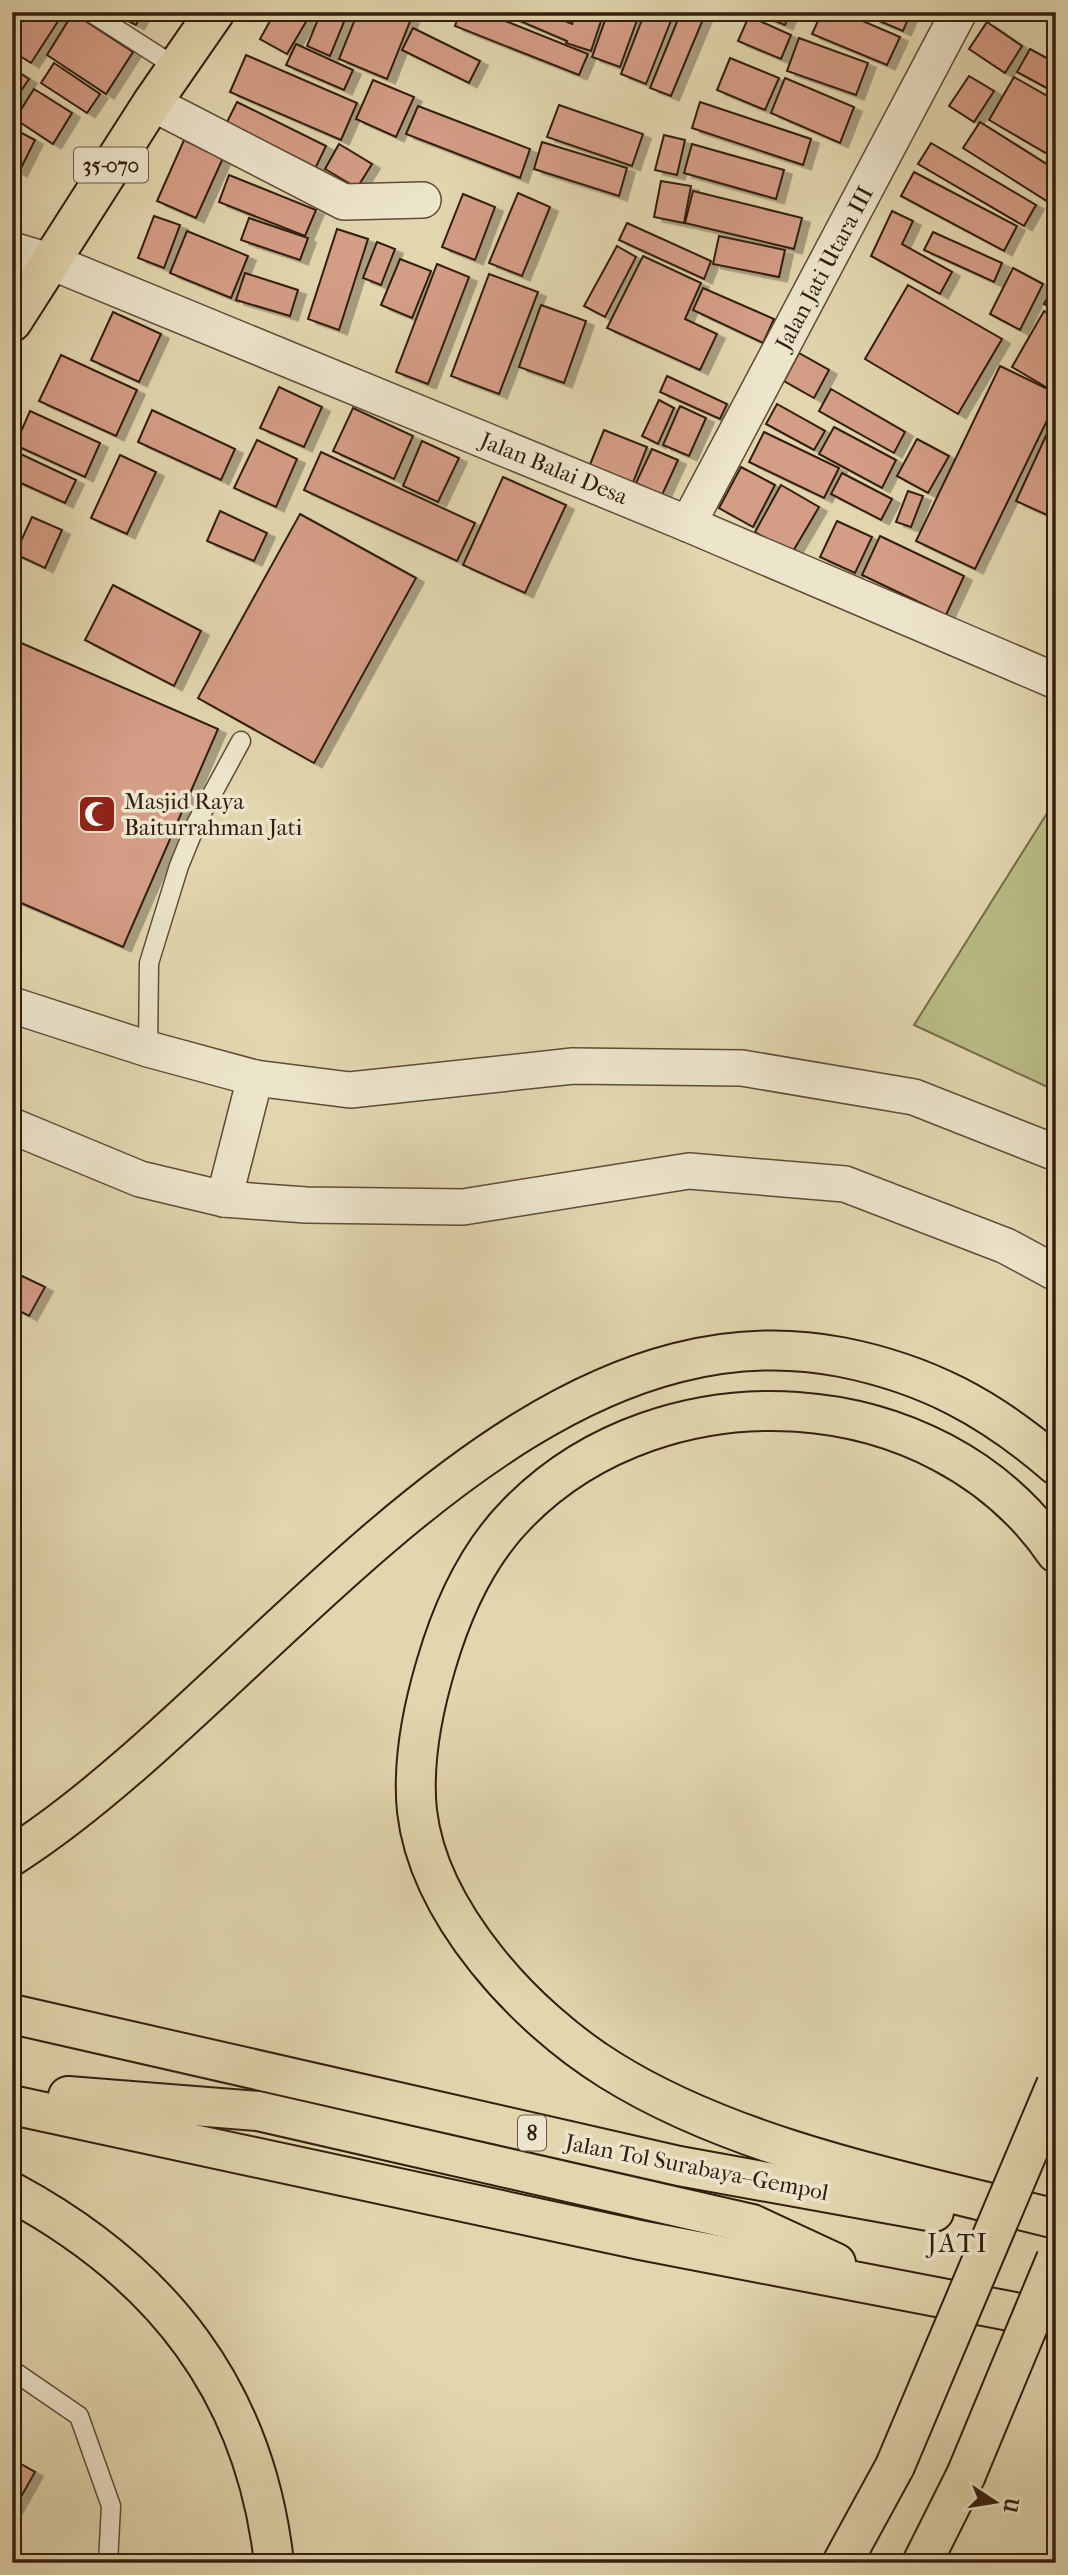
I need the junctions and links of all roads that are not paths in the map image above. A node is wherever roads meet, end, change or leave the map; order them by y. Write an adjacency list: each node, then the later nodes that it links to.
1 (90, 12): 4 (lane)
2 (215, 12): 4 (main road, 35-070)
3 (959, 12): 10 (street, Jalan Jati Utara III)
4 (176, 67): 5 (main road, 35-070)
5 (152, 103): 6 (street); 8 (main road, 35-070)
6 (423, 200)
7 (12, 250): 8 (street, Jalan Balai Desa)
8 (49, 261): 9 (main road, 35-070); 10 (street, Jalan Balai Desa)
9 (12, 322)
10 (688, 524): 11 (street, Jalan Balai Desa)
11 (1056, 681)
12 (241, 741): 14 (lane)
13 (12, 1005): 14 (street)
14 (148, 1049): 15 (street)
15 (255, 1078): 17 (street); 18 (street)
16 (12, 1126): 18 (street)
17 (1056, 1153)
18 (224, 1199): 19 (street)
19 (1056, 1273)
20 (1056, 1465): 22 (main road)
21 (1056, 1553): 28 (main road)
22 (12, 1856)
23 (12, 2014): 29 (main road, Jalan Tol Surabaya–Gempol / 8)
24 (1056, 2085): 36 (main road, bridge)
25 (12, 2092): 31 (main road)
26 (12, 2105): 31 (main road)
27 (12, 2192): 35 (main road)
28 (1056, 2218)
29 (1056, 2234)
30 (1056, 2259): 37 (main road, bridge)
31 (892, 2289): 32 (main road)
32 (1056, 2320)
33 (12, 2370): 34 (lane)
34 (108, 2563)
35 (274, 2563)
36 (842, 2563)
37 (922, 2563)

